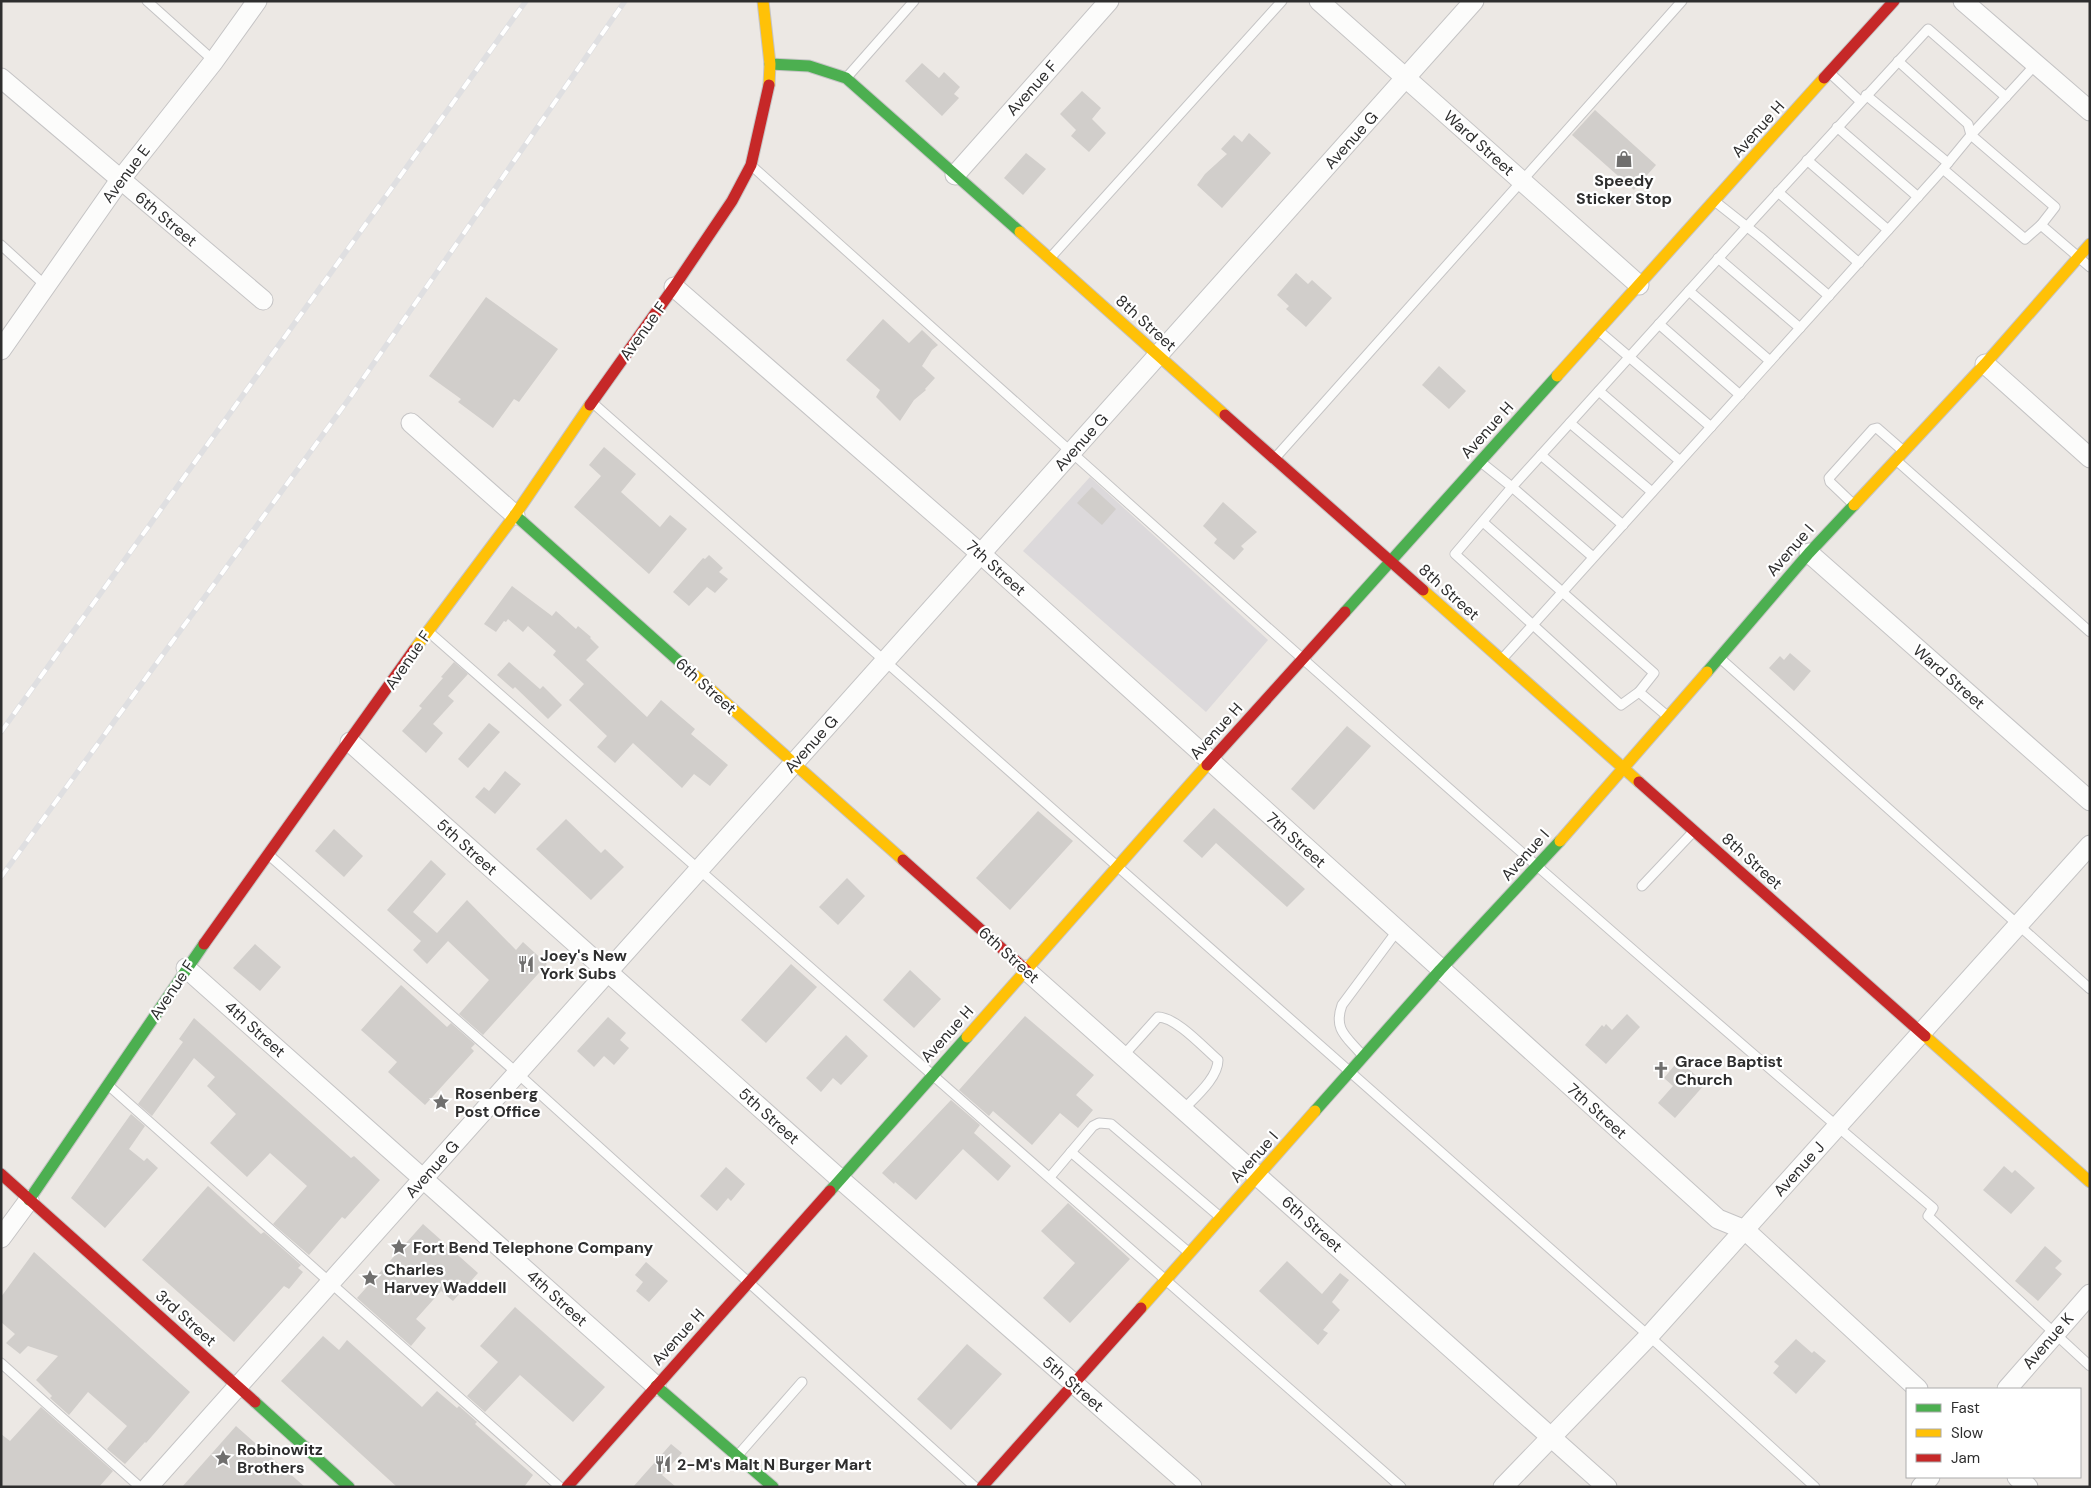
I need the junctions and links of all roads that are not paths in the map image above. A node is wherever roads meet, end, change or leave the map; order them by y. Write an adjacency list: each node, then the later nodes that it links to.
1 (147, 1): 12 (lane)
2 (256, 1): 12 (street, Avenue E)
3 (763, 1): 14 (street, Avenue F)
4 (914, 1): 18 (lane)
5 (1110, 1): 28 (street, Avenue F)
6 (1282, 1): 41 (lane)
7 (1319, 1): 19 (street, Ward Street)
8 (1474, 1): 19 (street, Avenue G)
9 (1682, 1): 30 (lane)
10 (1963, 1): 15 (street)
11 (1889, 3): 16 (street, Avenue H)
12 (214, 61): 29 (street, Avenue E)
13 (1898, 61): 20 (lane); 21 (lane); 24 (lane)
14 (770, 64): 18 (street, 8th Street); 26 (street, Avenue F)
15 (2036, 64): 20 (lane); 22 (street)
16 (1830, 73): 21 (lane); 33 (street, Avenue H)
17 (1, 78): 29 (street, 6th Street)
18 (846, 78): 28 (street, 8th Street)
19 (1406, 78): 30 (street, Ward Street); 54 (street, Avenue G)
20 (2006, 97): 24 (lane)
21 (1863, 98): 23 (lane); 27 (lane)
22 (2090, 110)
23 (1837, 127): 25 (lane); 32 (lane)
24 (1971, 135): 27 (lane); 34 (lane)
25 (1807, 160): 31 (lane); 36 (lane)
26 (751, 165): 46 (street, Avenue F); 64 (lane)
27 (1945, 166): 32 (lane); 34 (lane)
28 (955, 175): 41 (street, 8th Street)
29 (120, 180): 45 (street, Avenue E); 49 (street, 6th Street)
30 (1521, 180): 44 (street, Ward Street); 68 (lane)
31 (1778, 192): 35 (lane); 42 (lane)
32 (1918, 197): 36 (lane)
33 (1714, 201): 35 (lane); 44 (street, Avenue H)
34 (2041, 225): 39 (lane)
35 (1746, 227): 40 (lane); 48 (lane)
36 (1888, 230): 42 (lane)
37 (2090, 244): 39 (street, Avenue I)
38 (1, 245): 45 (lane)
39 (2079, 257): 43 (lane); 57 (street, Avenue I)
40 (1718, 258): 47 (lane); 51 (lane)
41 (1050, 259): 54 (street, 8th Street)
42 (1859, 263): 48 (lane)
43 (2090, 266)
44 (1639, 285): 52 (street, Avenue H)
45 (47, 287): 53 (street, Avenue E)
46 (674, 288): 60 (street, Avenue F); 78 (street, 7th Street)
47 (1689, 291): 50 (lane); 56 (lane)
48 (1829, 296): 51 (lane)
49 (263, 300)
50 (1659, 324): 55 (lane); 59 (lane)
51 (1800, 328): 56 (lane)
52 (1598, 331): 55 (lane); 70 (street, Avenue H)
53 (1, 350)
54 (1158, 355): 64 (street, Avenue G); 68 (street, 8th Street)
55 (1630, 356): 58 (lane); 63 (lane)
56 (1770, 362): 59 (lane)
57 (1984, 364): 66 (street, Avenue I); 67 (street)
58 (1599, 391): 62 (lane); 69 (lane)
59 (1740, 395): 63 (lane)
60 (592, 402): 74 (street, Avenue F); 88 (lane)
61 (411, 423): 74 (street, 6th Street)
62 (1570, 423): 65 (lane); 72 (lane)
63 (1711, 426): 69 (lane)
64 (1072, 452): 78 (street, Avenue G); 86 (lane)
65 (1541, 455): 71 (lane); 76 (lane)
66 (1899, 455): 73 (street, Avenue I); 73 (lane); 84 (lane)
67 (2090, 458)
68 (1274, 459): 80 (street, 8th Street)
69 (1680, 461): 72 (lane)
70 (1480, 462): 71 (lane); 80 (street, Avenue H)
71 (1512, 487): 75 (lane); 79 (lane)
72 (1652, 492): 76 (lane)
73 (1853, 504): 77 (street, Avenue I)
74 (515, 515): 83 (street, Avenue F); 93 (street, 6th Street)
75 (1483, 522): 81 (lane); 82 (lane)
76 (1623, 525): 79 (lane)
77 (1808, 553): 85 (street, Avenue I); 95 (street, Ward Street)
78 (981, 554): 88 (street, Avenue G); 92 (street, 7th Street)
79 (1593, 557): 81 (lane)
80 (1390, 561): 86 (street, Avenue H); 87 (street, 8th Street)
81 (1563, 592): 82 (lane); 89 (lane)
82 (1533, 624): 87 (lane); 89 (lane)
83 (428, 631): 91 (street, Avenue F); 101 (lane)
84 (2090, 632)
85 (1719, 657): 90 (street, Avenue I); 103 (lane)
86 (1302, 660): 92 (street, Avenue H); 100 (lane)
87 (1501, 660): 94 (street, 8th Street)
88 (886, 661): 93 (street, Avenue G); 99 (lane)
89 (1639, 692): 90 (lane)
90 (1668, 717): 94 (street, Avenue I)
91 (350, 742): 98 (street, Avenue F); 108 (street, 5th Street)
92 (1210, 762): 99 (street, Avenue H); 104 (street, 7th Street)
93 (794, 764): 101 (street, Avenue G); 106 (street, 6th Street)
94 (1624, 769): 96 (street, 8th Street); 100 (street, Avenue I)
95 (2090, 801)
96 (1694, 831): 102 (lane); 110 (street, 8th Street)
97 (2090, 846): 103 (street, Avenue J)
98 (268, 854): 105 (street, Avenue F); 114 (lane)
99 (1117, 864): 106 (street, Avenue H); 113 (lane)
100 (1537, 867): 107 (street, Avenue I); 118 (lane)
101 (698, 870): 108 (street, Avenue G); 115 (lane)
102 (1642, 886)
103 (2018, 925): 109 (lane); 110 (street, Avenue J)
104 (1397, 931): 107 (street, 7th Street); 112 (lane)
105 (186, 968): 116 (street, Avenue F); 123 (street, 4th Street)
106 (1026, 970): 111 (street, 6th Street); 115 (street, Avenue H)
107 (1440, 970): 112 (street, Avenue I); 128 (street, 7th Street)
108 (608, 972): 114 (street, Avenue G); 124 (street, 5th Street)
109 (2090, 989)
110 (1922, 1033): 118 (street, Avenue J); 125 (street, 8th Street)
111 (1123, 1056): 117 (street, 6th Street); 117 (lane)
112 (1363, 1057): 113 (street, Avenue I)
113 (1350, 1072): 122 (street, Avenue I); 136 (lane)
114 (517, 1074): 123 (street, Avenue G); 132 (lane)
115 (933, 1074): 121 (lane); 124 (street, Avenue H)
116 (108, 1085): 126 (street, Avenue F); 133 (lane)
117 (1183, 1110): 122 (street, 6th Street)
118 (1837, 1127): 128 (street, Avenue J); 135 (lane)
119 (1071, 1152): 121 (lane); 127 (lane); 130 (lane)
120 (1, 1174): 126 (street, 3rd Street)
121 (1050, 1177): 131 (lane)
122 (1258, 1177): 127 (street, Avenue I); 145 (street, 6th Street)
123 (423, 1179): 133 (street, Avenue G); 142 (street, 4th Street)
124 (840, 1179): 132 (street, Avenue H); 140 (street, 5th Street)
125 (2090, 1182)
126 (29, 1200): 129 (street, Avenue F); 141 (street, 3rd Street)
127 (1221, 1218): 130 (street, Avenue I)
128 (1745, 1230): 136 (street, Avenue J); 143 (street, 7th Street)
129 (1, 1238)
130 (1189, 1253): 131 (street, Avenue I)
131 (1165, 1280): 140 (street, Avenue I); 157 (lane)
132 (749, 1282): 142 (street, Avenue H); 154 (lane)
133 (330, 1283): 141 (street, Avenue G); 151 (lane)
134 (2090, 1294): 135 (street, Avenue K)
135 (2054, 1334): 138 (lane); 144 (street, Avenue K)
136 (1649, 1336): 145 (street, Avenue J); 160 (lane)
137 (1, 1364): 148 (lane)
138 (2090, 1366)
139 (802, 1382): 146 (lane)
140 (1074, 1384): 155 (street, Avenue I); 156 (street, 5th Street)
141 (237, 1386): 149 (street, Avenue G); 150 (street, 3rd Street)
142 (656, 1386): 146 (street, 4th Street); 152 (street, Avenue H)
143 (1917, 1388)
144 (2008, 1388)
145 (1552, 1437): 158 (street, Avenue J); 159 (street, 6th Street)
146 (737, 1456): 153 (street, 4th Street)
147 (2017, 1478): 161 (street)
148 (140, 1487)
149 (148, 1487)
150 (349, 1487)
151 (560, 1487)
152 (568, 1487)
153 (773, 1487)
154 (975, 1487)
155 (982, 1487)
156 (1192, 1487)
157 (1401, 1487)
158 (1503, 1487)
159 (1607, 1487)
160 (1815, 1487)
161 (2028, 1487)

